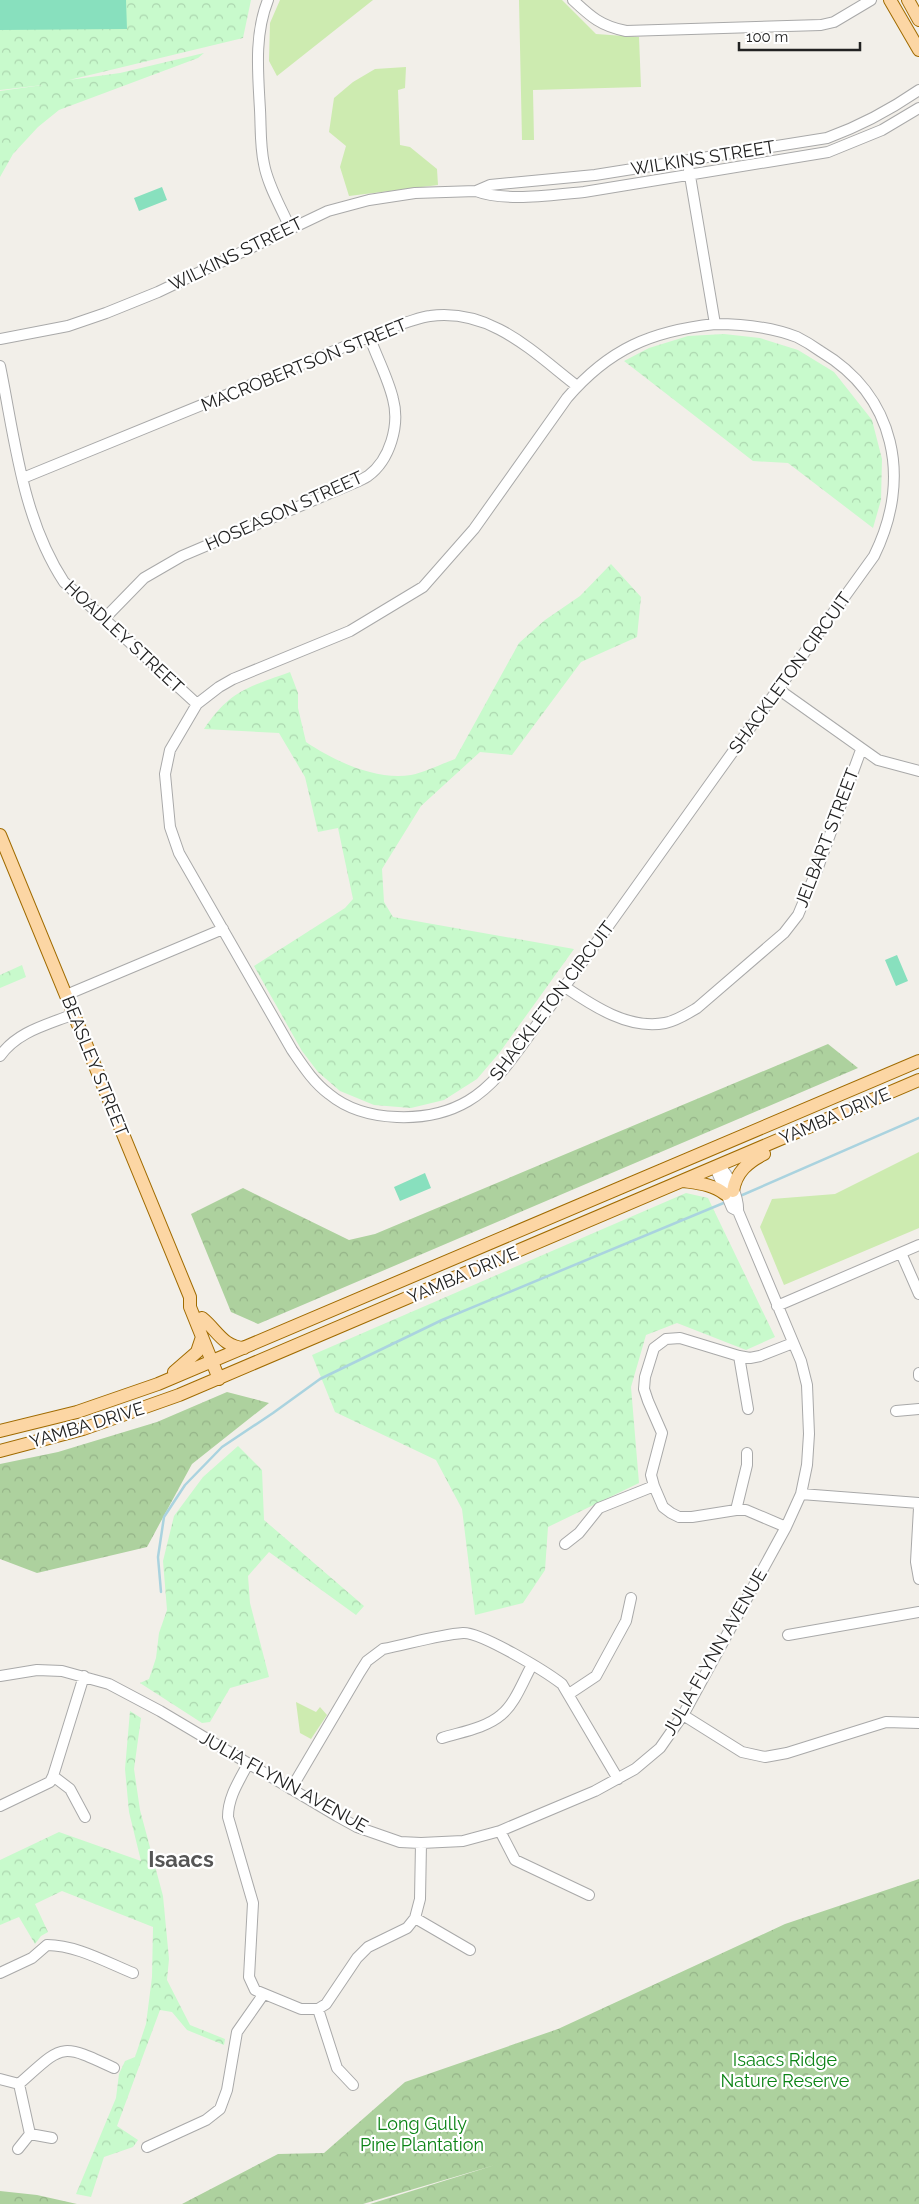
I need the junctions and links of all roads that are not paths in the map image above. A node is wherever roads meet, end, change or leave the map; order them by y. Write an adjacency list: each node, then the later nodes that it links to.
1 (268, 0): 13 (street)
2 (573, 0): 3 (street)
3 (871, 0)
4 (890, 0): 7 (main road)
5 (908, 0): 6 (main road)
6 (919, 20)
7 (919, 50)
8 (919, 90): 10 (street, WILKINS STREET)
9 (919, 108): 11 (street, WILKINS STREET)
10 (688, 161): 11 (street); 12 (street, WILKINS STREET)
11 (690, 175): 12 (street, WILKINS STREET); 14 (street)
12 (476, 191): 13 (street, WILKINS STREET)
13 (290, 228): 15 (street, WILKINS STREET)
14 (715, 324): 18 (street, SHACKLETON CIRCUIT); 21 (street, SHACKLETON CIRCUIT)
15 (0, 338)
16 (370, 338): 18 (street, MACROBERTSON STREET); 19 (street, MACROBERTSON STREET); 20 (street, HOSEASON STREET)
17 (0, 366): 19 (street, HOADLEY STREET)
18 (577, 386): 22 (street, SHACKLETON CIRCUIT)
19 (23, 478): 20 (street, HOADLEY STREET)
20 (104, 618): 22 (street, HOADLEY STREET)
21 (778, 689): 23 (street); 27 (street, SHACKLETON CIRCUIT)
22 (197, 704): 26 (street, SHACKLETON CIRCUIT)
23 (861, 750): 24 (street); 27 (street, JELBART STREET)
24 (919, 771)
25 (0, 835): 28 (main road, BEASLEY STREET)
26 (223, 929): 27 (street, SHACKLETON CIRCUIT); 28 (street)
27 (565, 987)
28 (66, 995): 29 (main road, BEASLEY STREET)
29 (74, 1014): 30 (street); 42 (main road, BEASLEY STREET)
30 (0, 1056)
31 (919, 1061): 34 (main road, YAMBA DRIVE)
32 (919, 1080): 33 (main road, YAMBA DRIVE)
33 (781, 1139): 35 (main road, YAMBA DRIVE); 38 (main road)
34 (727, 1143): 35 (main road); 36 (main road, YAMBA DRIVE)
35 (716, 1165): 36 (main road); 37 (main road, YAMBA DRIVE); 38 (street, JULIA FLYNN AVENUE)
36 (651, 1175): 47 (main road, YAMBA DRIVE)
37 (682, 1181): 38 (main road); 50 (main road, YAMBA DRIVE)
38 (729, 1192): 43 (street, JULIA FLYNN AVENUE)
39 (919, 1245): 40 (street)
40 (901, 1253): 41 (street); 43 (street)
41 (919, 1294)
42 (190, 1297): 44 (main road, BEASLEY STREET); 45 (main road, BEASLEY STREET)
43 (777, 1306): 46 (street, JULIA FLYNN AVENUE)
44 (202, 1318): 47 (main road); 49 (main road, BEASLEY STREET)
45 (202, 1337): 49 (main road, BEASLEY STREET); 51 (main road)
46 (793, 1343): 48 (street); 59 (street, JULIA FLYNN AVENUE)
47 (244, 1348): 49 (main road, YAMBA DRIVE)
48 (739, 1356): 52 (street); 58 (street)
49 (215, 1360): 50 (main road); 51 (main road, YAMBA DRIVE)
50 (222, 1377): 56 (main road, YAMBA DRIVE)
51 (158, 1384): 55 (main road, YAMBA DRIVE)
52 (748, 1409)
53 (919, 1409): 54 (street)
54 (896, 1410)
55 (0, 1431)
56 (0, 1451)
57 (747, 1453): 62 (street)
58 (654, 1486): 62 (street); 64 (street)
59 (801, 1494): 60 (street); 63 (street, JULIA FLYNN AVENUE)
60 (919, 1503)
61 (919, 1508): 65 (street)
62 (736, 1510): 63 (street)
63 (786, 1527): 73 (street, JULIA FLYNN AVENUE)
64 (565, 1544)
65 (919, 1579)
66 (631, 1598): 72 (street)
67 (919, 1612): 68 (street)
68 (788, 1635)
69 (532, 1665): 72 (street); 75 (street); 79 (street)
70 (0, 1676): 71 (street, JULIA FLYNN AVENUE)
71 (84, 1676): 76 (street, JULIA FLYNN AVENUE); 77 (street)
72 (569, 1694): 78 (street)
73 (683, 1716): 74 (street); 78 (street, JULIA FLYNN AVENUE)
74 (919, 1724)
75 (442, 1738)
76 (248, 1764): 79 (street, JULIA FLYNN AVENUE); 89 (street)
77 (53, 1776): 80 (street); 81 (street)
78 (618, 1780): 82 (street, JULIA FLYNN AVENUE)
79 (290, 1789): 83 (street, JULIA FLYNN AVENUE)
80 (0, 1806)
81 (85, 1817)
82 (500, 1830): 83 (street, JULIA FLYNN AVENUE); 84 (street)
83 (421, 1843): 85 (street)
84 (589, 1895)
85 (415, 1918): 86 (street); 90 (street)
86 (470, 1950)
87 (0, 1973): 88 (street)
88 (133, 1973)
89 (263, 1995): 90 (street); 97 (street)
90 (318, 2009): 94 (street)
91 (114, 2068): 93 (street)
92 (0, 2079): 93 (street)
93 (19, 2084): 95 (street)
94 (353, 2085)
95 (30, 2134): 96 (street); 98 (street)
96 (52, 2138)
97 (147, 2147)
98 (18, 2149)

